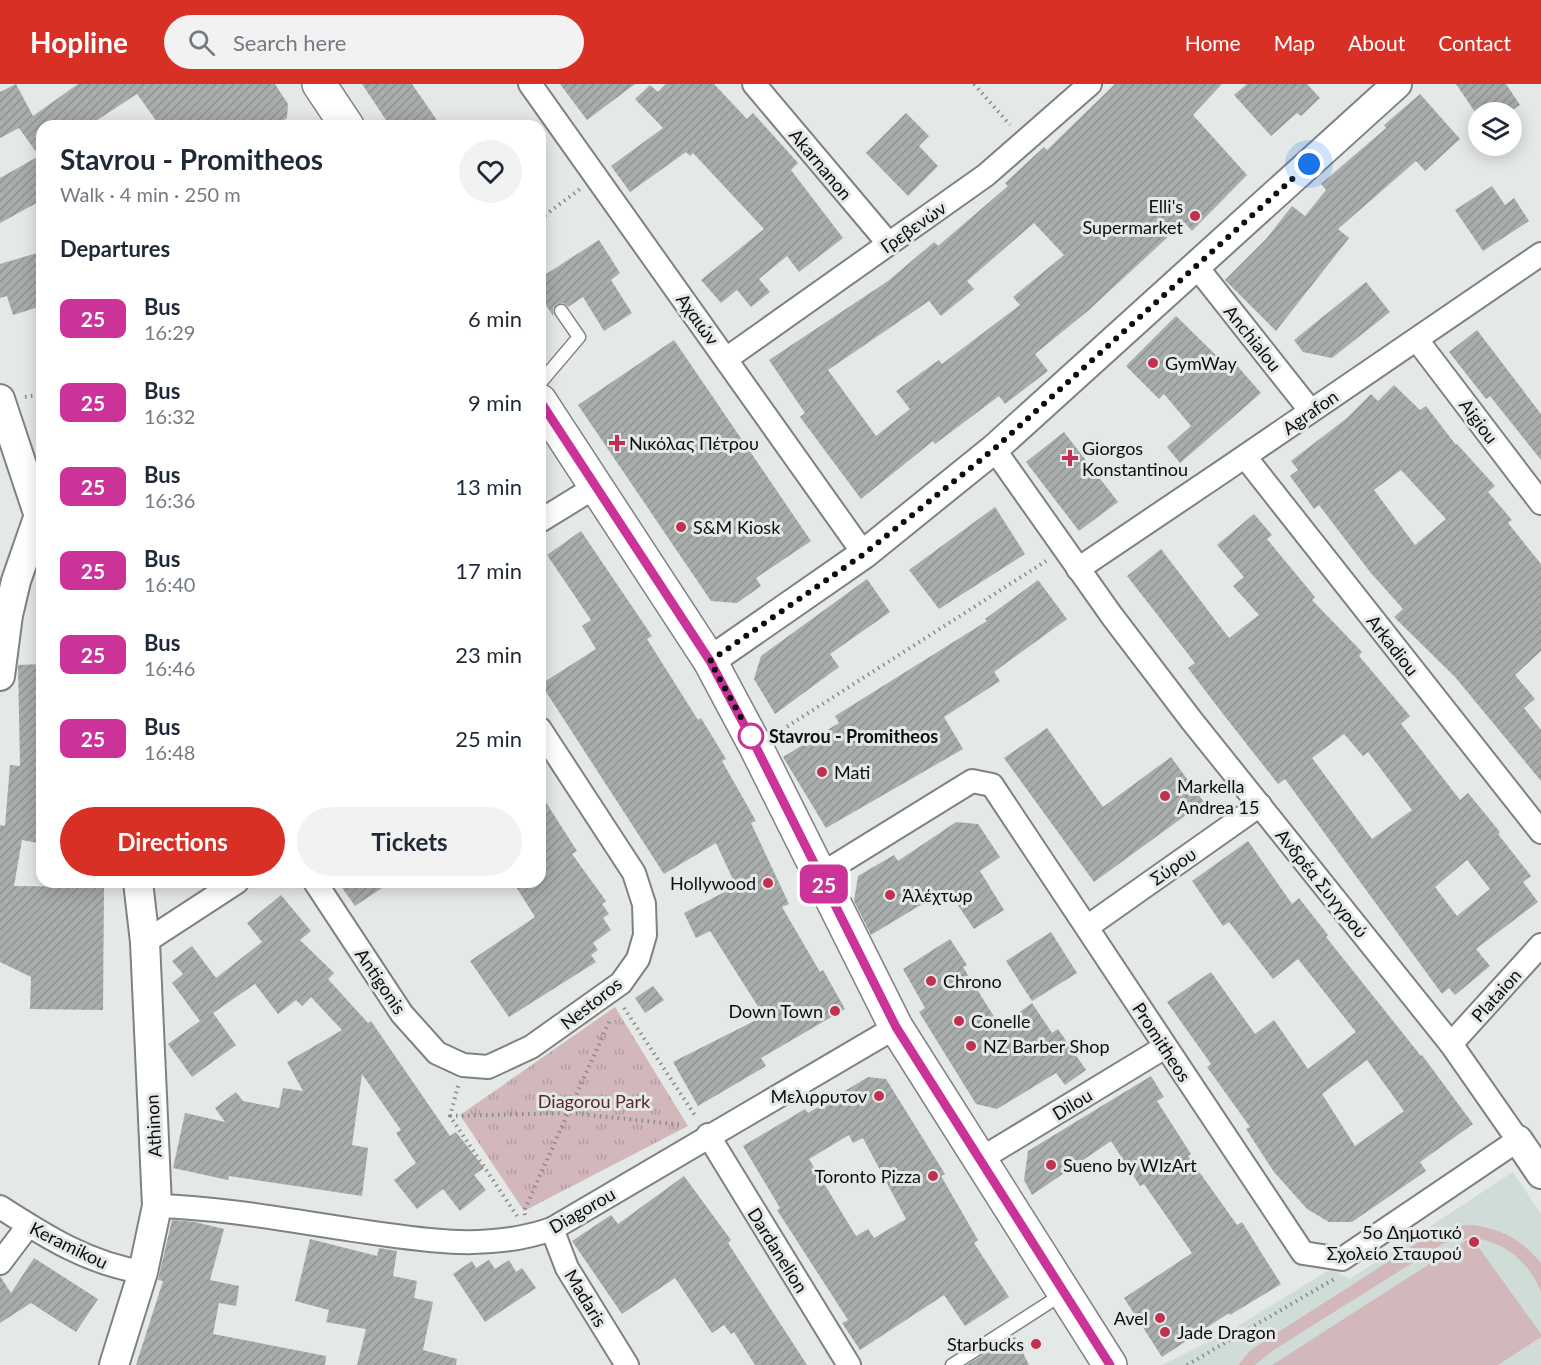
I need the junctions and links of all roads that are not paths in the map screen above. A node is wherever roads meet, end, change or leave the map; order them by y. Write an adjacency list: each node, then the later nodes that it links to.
1 (319, 84): 6 (main road)
2 (530, 84): 12 (street, Αχαιών)
3 (754, 84): 7 (street, Akarnanon)
4 (1090, 84): 7 (street, Γρεβενών)
5 (1397, 84): 9 (street)
6 (335, 120)
7 (889, 244): 12 (street, Γρεβενών)
8 (1541, 254): 11 (street, Agrafon)
9 (1196, 266): 15 (street, Anchialou); 17 (street)
10 (561, 311): 13 (lane)
11 (1417, 340): 15 (street, Agrafon); 20 (street, Aigiou)
12 (726, 359): 24 (street, Αχαιών)
13 (546, 376)
14 (0, 399): 21 (street)
15 (1310, 410): 18 (street, Agrafon)
16 (546, 411): 19 (main road)
17 (994, 449): 24 (street); 25 (street, Ανδρέα Συγγρού)
18 (1246, 458): 25 (street, Agrafon); 31 (street, Arkadiou)
19 (594, 487): 22 (street); 27 (main road)
20 (1540, 499)
21 (36, 508)
22 (546, 517)
23 (36, 530): 28 (street)
24 (864, 554): 27 (street)
25 (1078, 568): 30 (street, Ανδρέα Συγγρού)
26 (36, 580): 28 (street)
27 (710, 661): 32 (main road)
28 (2, 668)
29 (546, 738): 42 (street, Nestoros)
30 (1260, 805): 36 (street, Σύρου); 40 (street, Ανδρέα Συγγρού)
31 (1541, 832)
32 (820, 875): 36 (street, Promitheos); 39 (main road)
33 (139, 888): 37 (street, Athinon)
34 (228, 888): 37 (street)
35 (319, 888): 42 (street, Antigonis)
36 (1087, 927): 41 (street, Promitheos)
37 (144, 942): 47 (street, Athinon)
38 (1541, 945): 40 (street, Plataion)
39 (896, 1027): 43 (street, Diagorou); 45 (main road)
40 (1451, 1044): 44 (street, Ανδρέα Συγγρού)
41 (1165, 1047): 44 (street, Promitheos); 45 (street, Dilou)
42 (463, 1065)
43 (708, 1135): 50 (street, Diagorou); 56 (street, Dardanelion)
44 (1518, 1140): 46 (street, Ανδρέα Συγγρού)
45 (979, 1160): 53 (main road)
46 (1540, 1169)
47 (157, 1206): 50 (street, Diagorou); 52 (street, Athinon)
48 (0, 1207): 49 (street, Keramikou)
49 (28, 1226): 51 (street); 52 (street, Keramikou)
50 (541, 1233): 55 (street, Madaris)
51 (0, 1263)
52 (143, 1272): 54 (street, Athinon)
53 (1065, 1292): 57 (lane); 58 (main road)
54 (114, 1365)
55 (627, 1365)
56 (849, 1365)
57 (952, 1365)
58 (1110, 1365)

